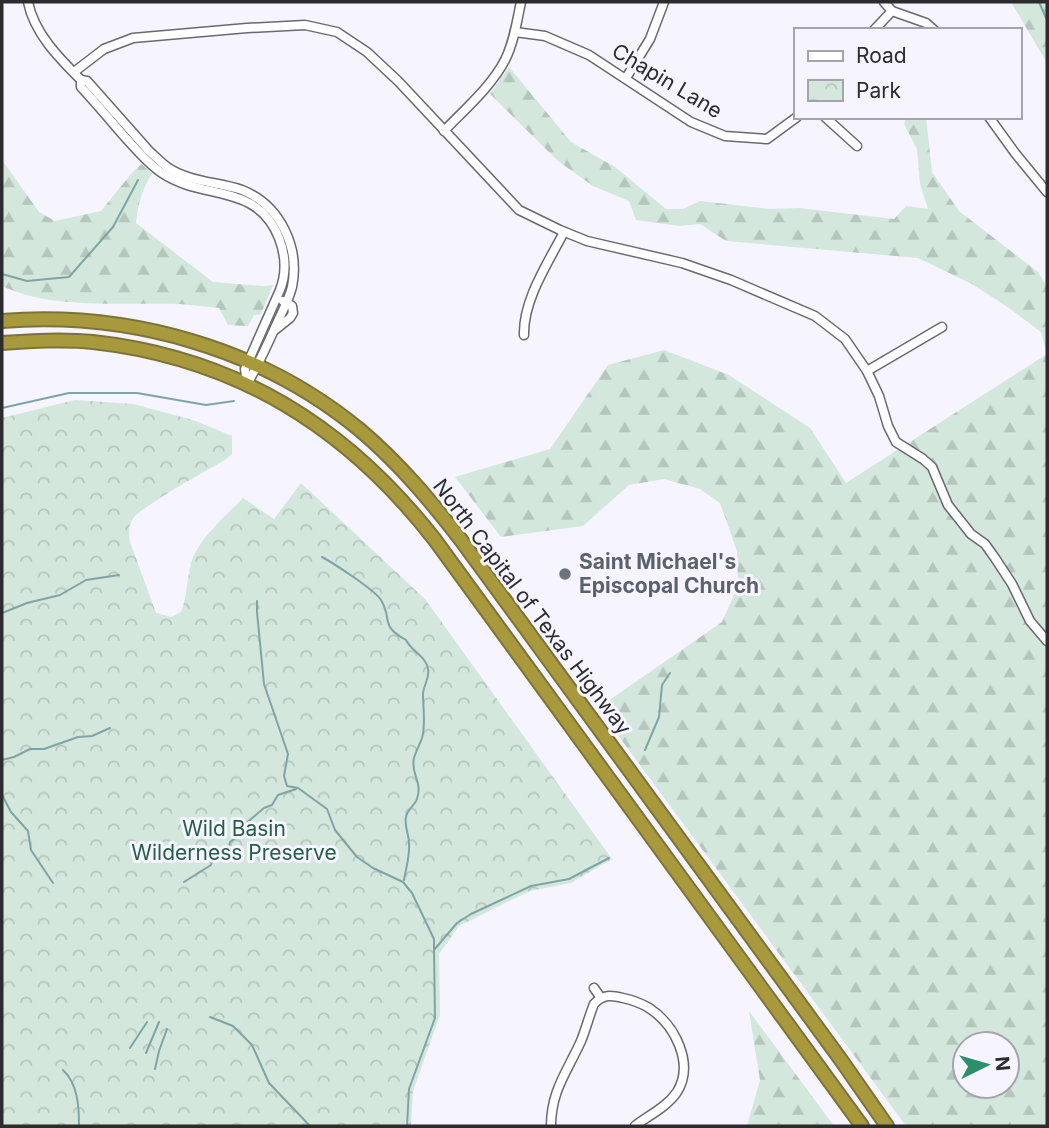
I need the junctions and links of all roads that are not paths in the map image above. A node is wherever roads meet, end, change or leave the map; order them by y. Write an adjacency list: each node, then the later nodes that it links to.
1 (28, 2): 9 (street)
2 (521, 2): 8 (street)
3 (664, 2): 10 (street)
4 (884, 2): 5 (street)
5 (892, 11): 6 (street); 7 (street)
6 (876, 28)
7 (932, 28)
8 (515, 32): 10 (street, Chapin Lane); 14 (street)
9 (74, 72): 14 (street); 18 (street)
10 (626, 78): 11 (street, Chapin Lane)
11 (794, 119)
12 (827, 119): 15 (street)
13 (990, 119): 16 (street)
14 (444, 131): 17 (street)
15 (858, 146)
16 (1047, 192)
17 (564, 232): 23 (street); 26 (street)
18 (287, 285): 19 (street); 20 (street)
19 (277, 299): 20 (street); 25 (street)
20 (286, 303): 25 (street)
21 (2, 321): 25 (highway, North Capital of Texas Highway)
22 (942, 327): 26 (street)
23 (524, 335)
24 (2, 343): 27 (highway, North Capital of Texas Highway)
25 (253, 364): 27 (street); 29 (highway, North Capital of Texas Highway)
26 (867, 371): 28 (street)
27 (247, 384): 30 (highway, North Capital of Texas Highway)
28 (1047, 641)
29 (583, 708): 30 (highway); 36 (highway, North Capital of Texas Highway)
30 (566, 721): 35 (highway, North Capital of Texas Highway)
31 (594, 988): 32 (street)
32 (600, 998): 33 (street); 34 (street)
33 (551, 1126)
34 (635, 1126)
35 (862, 1126)
36 (887, 1126)

